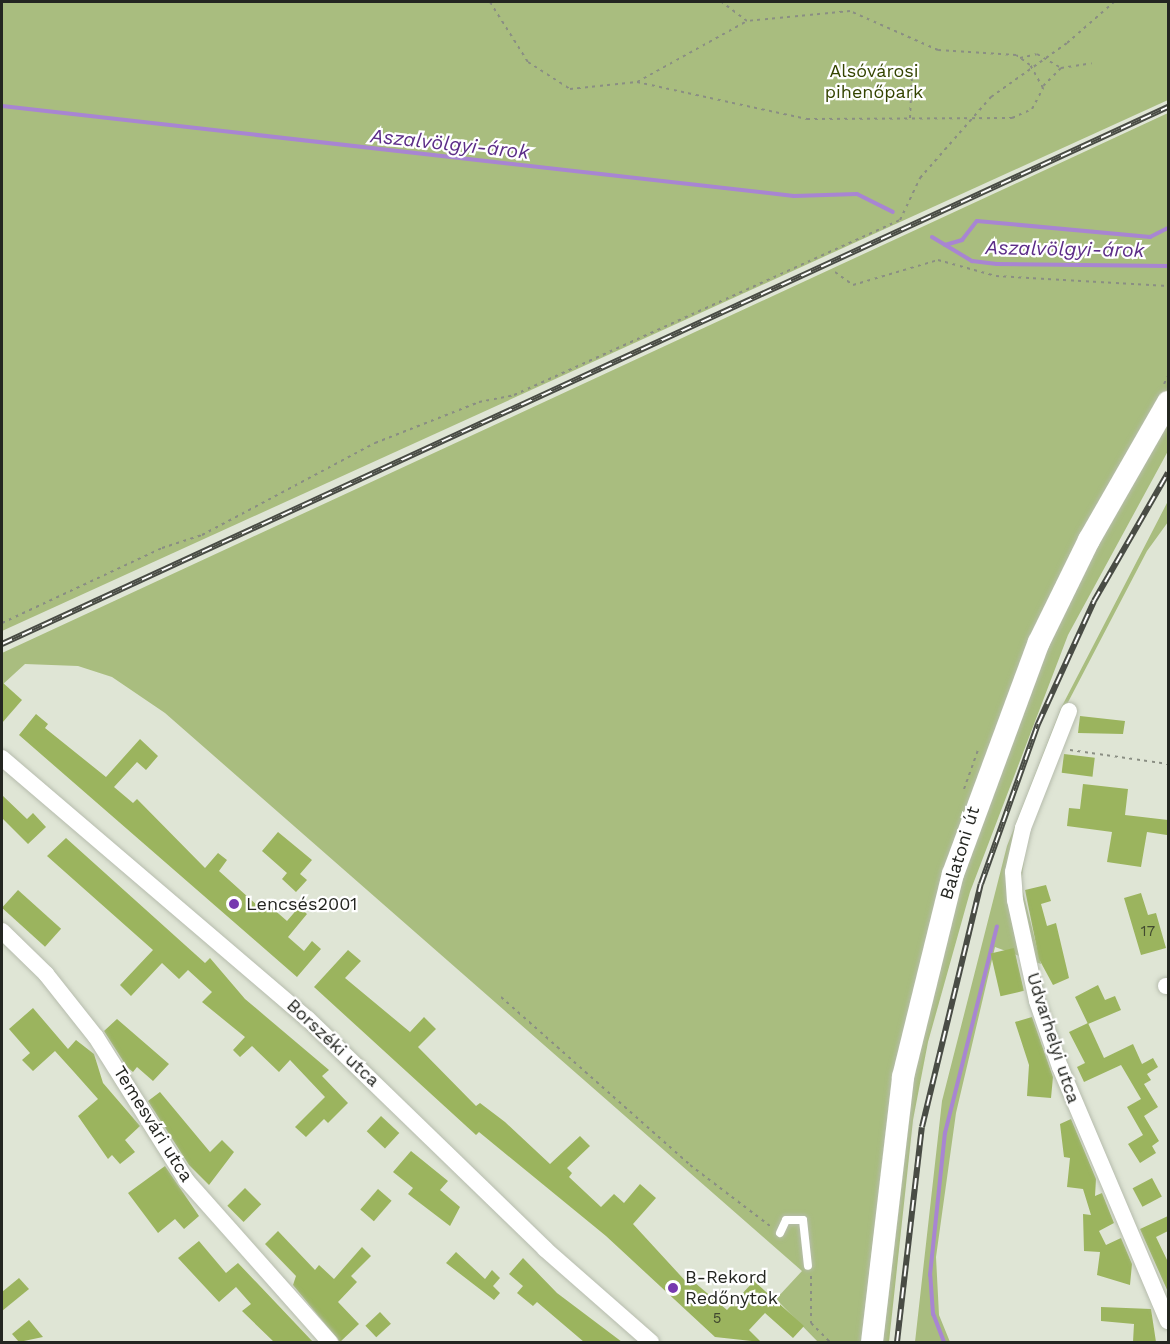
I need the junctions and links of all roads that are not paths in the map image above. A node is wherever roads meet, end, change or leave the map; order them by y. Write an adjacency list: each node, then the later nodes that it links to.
1 (1168, 402): 10 (main road, Balatoni út)
2 (1069, 711): 7 (street, Udvarhelyi utca)
3 (2, 758): 9 (street, Borszéki utca)
4 (2, 931): 8 (street, Temesvári utca)
5 (780, 1233): 6 (lane)
6 (808, 1266)
7 (1168, 1321)
8 (330, 1342)
9 (651, 1342)
10 (872, 1342)

